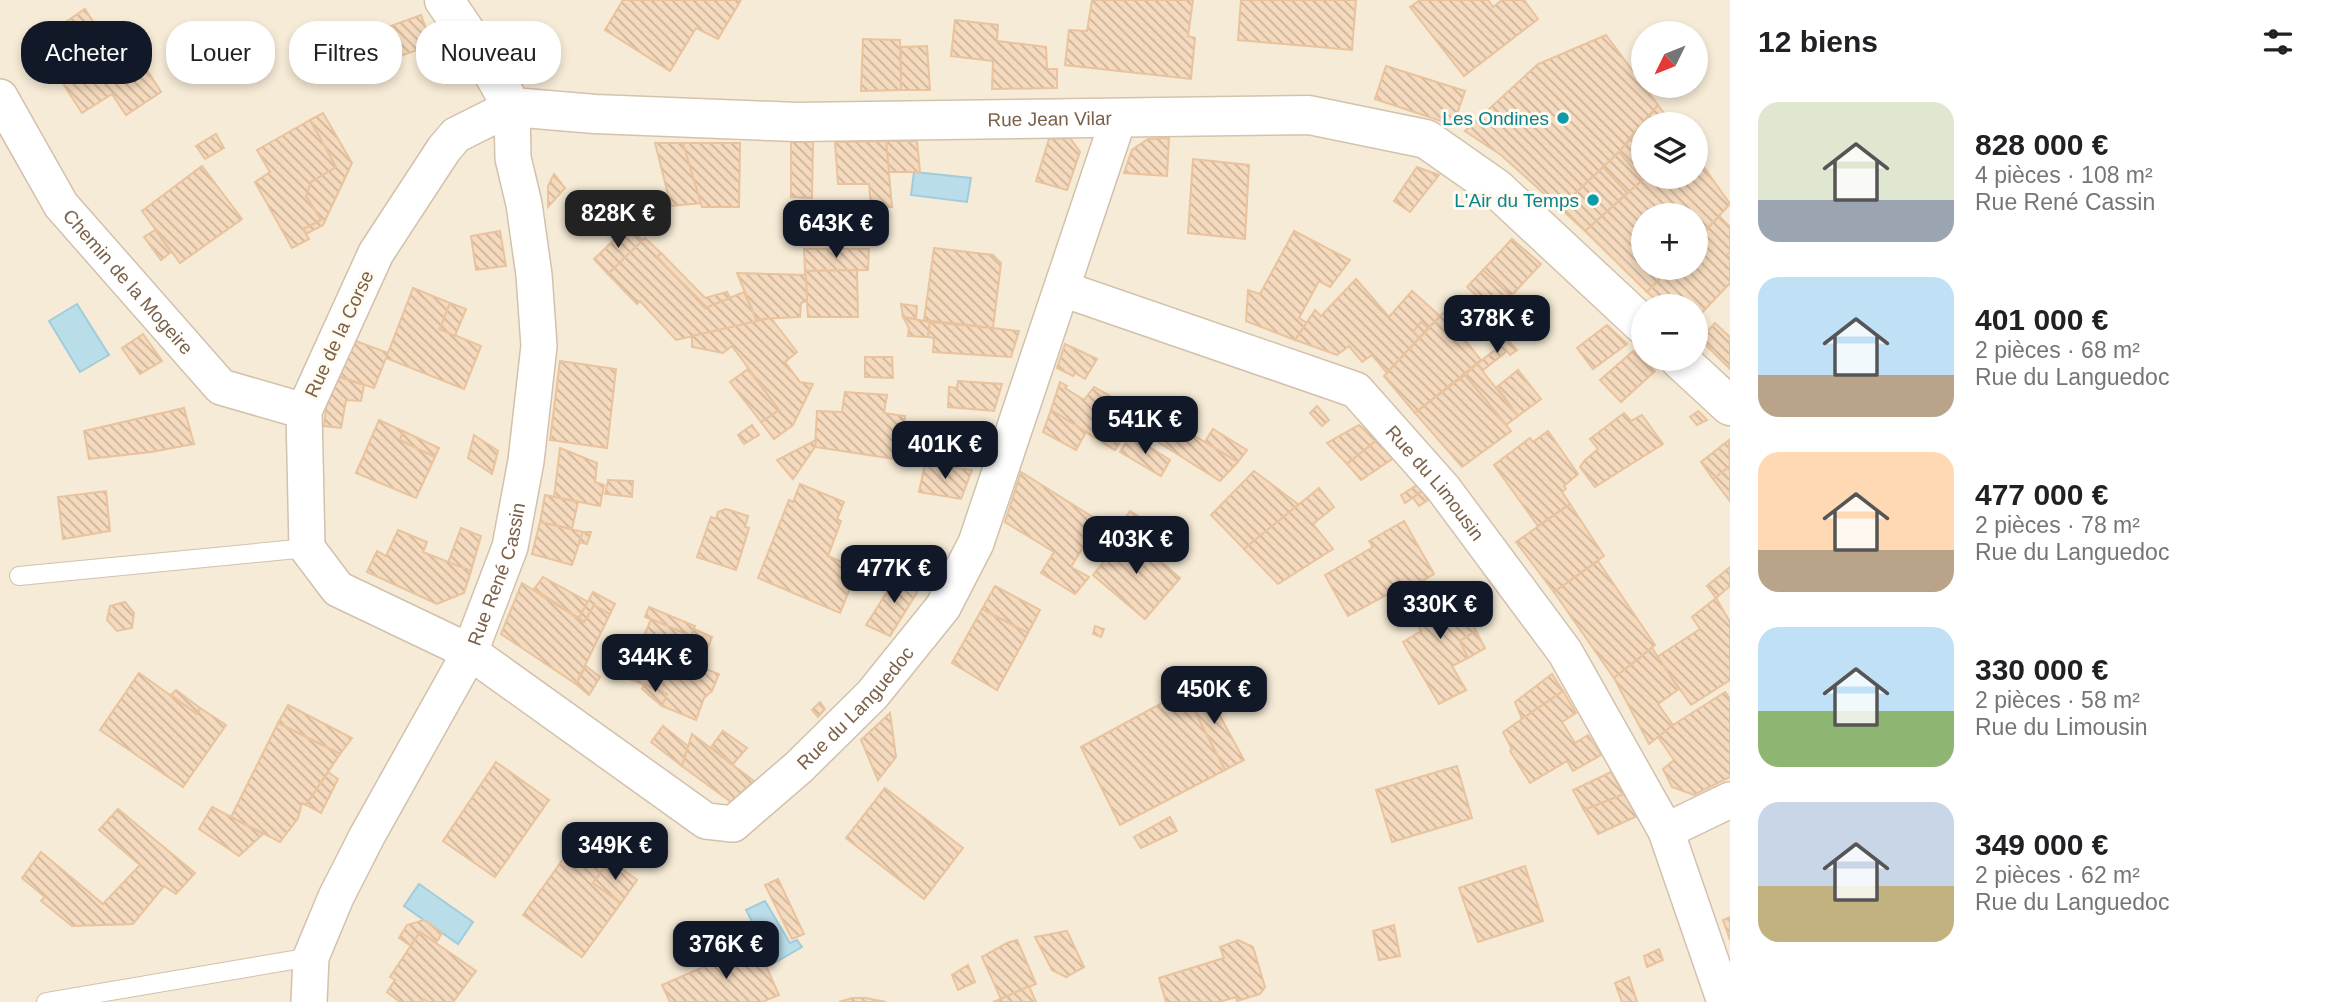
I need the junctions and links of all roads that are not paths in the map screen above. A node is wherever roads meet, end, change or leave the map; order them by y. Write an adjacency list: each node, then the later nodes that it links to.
1 (444, 0): 3 (street)
2 (0, 97): 9 (street, Chemin de la Mogeire)
3 (512, 107): 4 (street, Rue Jean Vilar); 9 (street, Rue de la Corse); 12 (street, Rue René Cassin)
4 (1118, 120): 5 (street, Rue du Languedoc); 6 (street, Rue Jean Vilar)
5 (1063, 289): 12 (street, Rue du Languedoc); 14 (street, Rue du Limousin)
6 (1631, 314)
7 (1692, 371): 8 (street)
8 (1730, 406)
9 (304, 411): 10 (street, Rue de la Corse)
10 (307, 548): 11 (lane); 12 (street)
11 (19, 576)
12 (470, 652): 15 (street, Rue René Cassin)
13 (1730, 800): 14 (street)
14 (1666, 831): 18 (street, Rue du Limousin)
15 (311, 957): 16 (lane); 17 (street, Rue René Cassin)
16 (46, 1002)
17 (309, 1002)
18 (1725, 1002)

